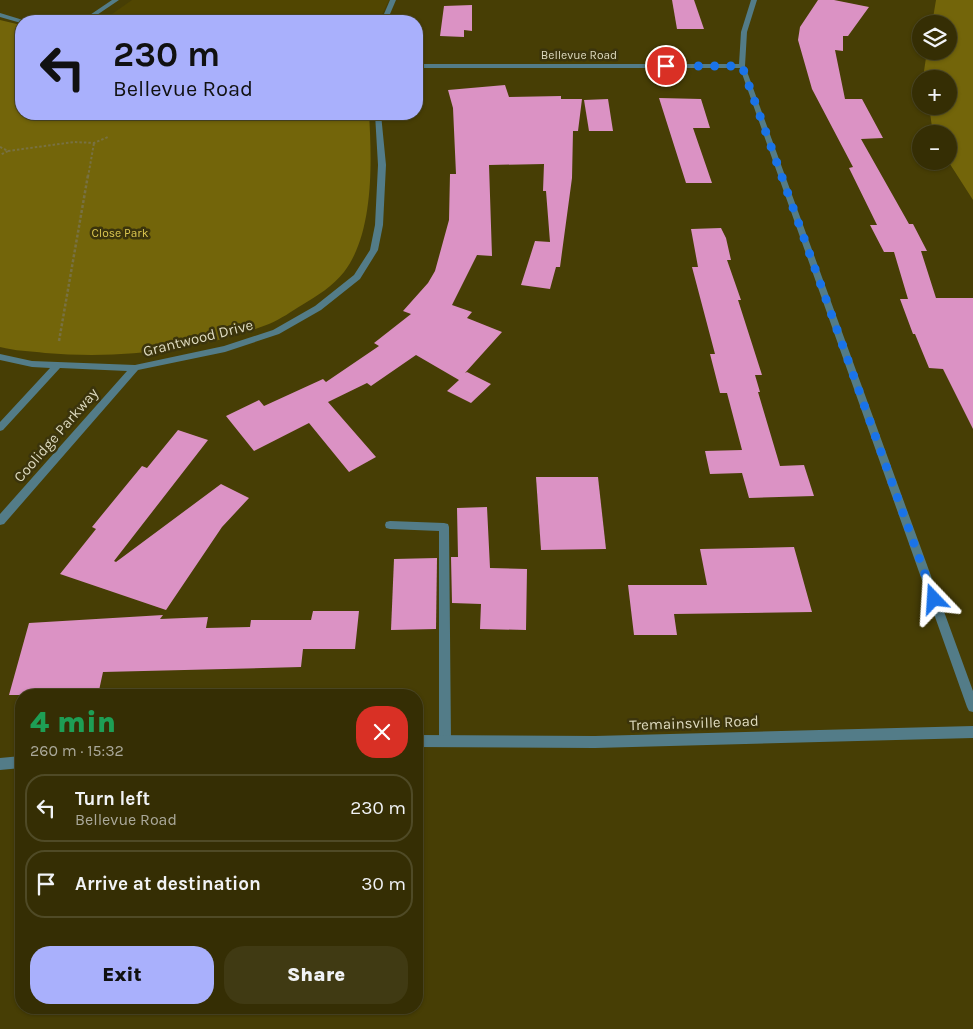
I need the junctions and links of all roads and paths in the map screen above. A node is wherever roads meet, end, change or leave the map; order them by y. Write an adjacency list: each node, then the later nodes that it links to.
1 (116, 0): 5 (street)
2 (393, 0): 6 (street)
3 (754, 0): 9 (street)
4 (0, 15): 7 (street)
5 (93, 15)
6 (387, 15)
7 (15, 19)
8 (423, 66): 9 (street, Bellevue Road)
9 (742, 66): 23 (street)
10 (378, 120): 19 (street, Grantwood Drive)
11 (108, 137): 12 (path)
12 (94, 144): 14 (path); 16 (path)
13 (0, 147): 14 (path)
14 (8, 151): 15 (path)
15 (0, 154)
16 (59, 341)
17 (0, 357): 18 (street, Grantwood Drive)
18 (58, 365): 19 (street, Grantwood Drive); 20 (street)
19 (135, 368): 21 (street, Coolidge Parkway)
20 (0, 428)
21 (0, 521)
22 (390, 525): 26 (street)
23 (973, 707)
24 (973, 732): 26 (street, Tremainsville Road)
25 (423, 741): 26 (street, Tremainsville Road)
26 (445, 741)
27 (15, 763): 28 (street)
28 (0, 764)

